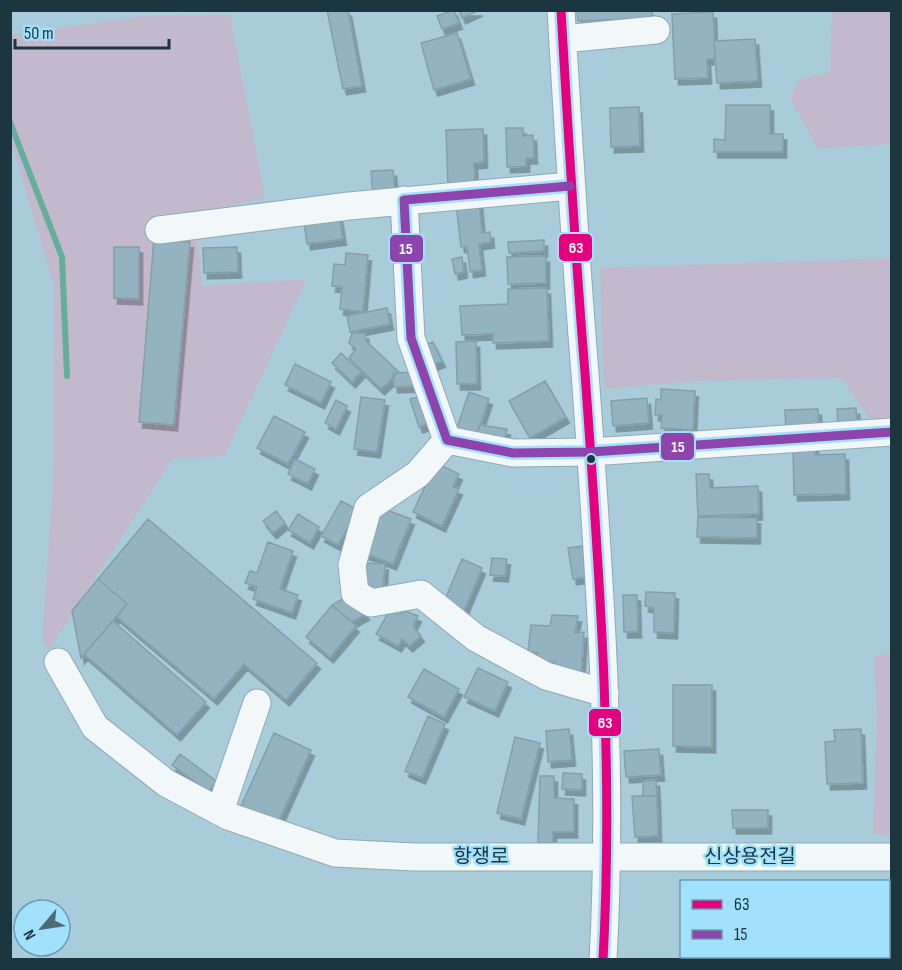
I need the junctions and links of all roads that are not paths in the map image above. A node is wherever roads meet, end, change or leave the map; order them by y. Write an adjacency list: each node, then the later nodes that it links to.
1 (561, 10): 3 (street)
2 (656, 30): 3 (street)
3 (563, 39): 4 (street)
4 (570, 186): 5 (street); 9 (street)
5 (404, 200): 6 (street); 8 (street)
6 (159, 230)
7 (891, 432): 9 (street)
8 (447, 440): 9 (street); 11 (street)
9 (591, 452): 11 (street)
10 (58, 663): 13 (street, 항쟁로)
11 (605, 693): 14 (street)
12 (257, 703): 13 (street)
13 (220, 811): 14 (street, 항쟁로)
14 (609, 857): 15 (street, 신상용전길); 16 (street)
15 (891, 857)
16 (603, 960)

